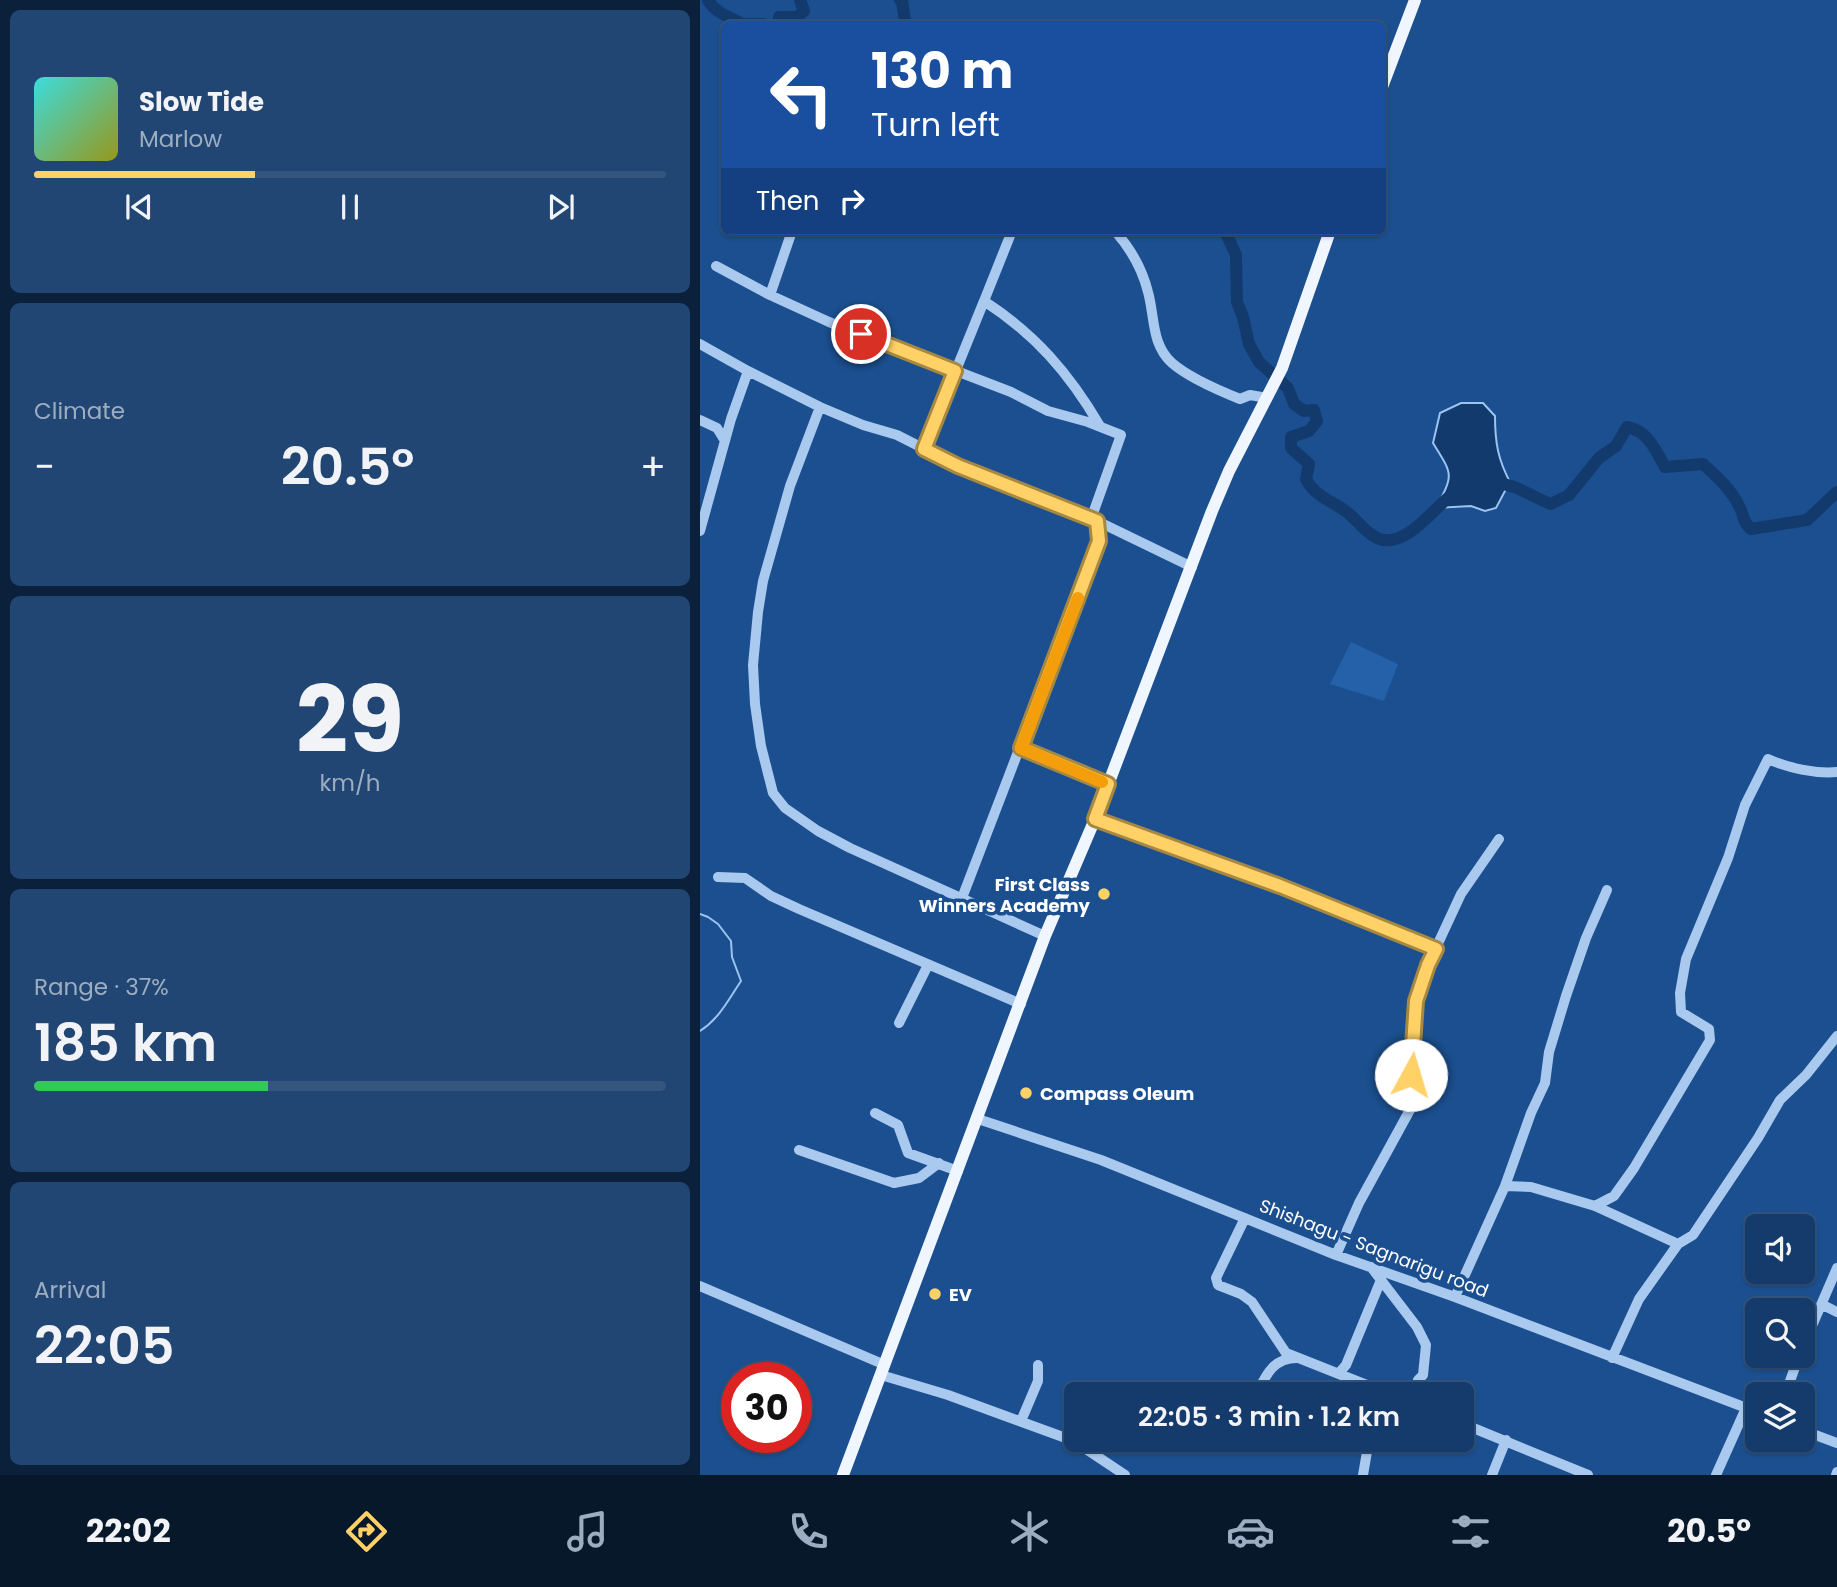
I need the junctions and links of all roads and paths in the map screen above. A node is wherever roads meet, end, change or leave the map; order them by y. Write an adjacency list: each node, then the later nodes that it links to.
1 (1415, 0): 2 (main road)
2 (1386, 76)
3 (791, 235): 8 (street)
4 (1010, 235): 9 (street)
5 (1118, 235): 13 (street)
6 (1329, 235): 13 (main road)
7 (716, 266): 8 (street)
8 (770, 295): 12 (street)
9 (984, 301): 12 (street); 17 (street)
10 (700, 344): 11 (street)
11 (748, 371): 14 (street); 15 (street)
12 (955, 371): 17 (street); 20 (street)
13 (1267, 398): 25 (main road)
14 (820, 407): 20 (street); 33 (street)
15 (731, 419): 18 (street); 19 (street)
16 (700, 420): 18 (street)
17 (1100, 426): 21 (street)
18 (717, 428): 19 (street)
19 (725, 441): 23 (street)
20 (924, 449): 21 (street)
21 (1094, 520): 22 (street); 24 (street)
22 (1114, 529): 24 (street); 25 (street)
23 (700, 531)
24 (1099, 541): 26 (street)
25 (1192, 567): 28 (main road)
26 (1021, 748): 28 (street); 33 (street)
27 (1837, 772): 46 (street)
28 (1108, 784): 29 (main road)
29 (1095, 819): 34 (main road); 35 (street)
30 (1499, 839): 35 (street)
31 (718, 877): 36 (street)
32 (1607, 890): 45 (street)
33 (962, 898): 34 (street)
34 (1045, 936): 37 (main road)
35 (1436, 949): 49 (street)
36 (928, 965): 37 (street); 38 (street)
37 (1021, 1004): 41 (main road)
38 (899, 1023)
39 (1837, 1036): 48 (street)
40 (875, 1112): 43 (street)
41 (978, 1119): 44 (main road); 47 (street, Shishagu - Sagnarigu road)
42 (800, 1150): 43 (street)
43 (939, 1163): 44 (street)
44 (958, 1171): 61 (main road)
45 (1505, 1186): 46 (street); 54 (street)
46 (1595, 1206): 48 (street)
47 (1245, 1218): 49 (street, Shishagu - Sagnarigu road); 58 (street)
48 (1678, 1244): 59 (street)
49 (1336, 1255): 50 (street, Shishagu - Sagnarigu road)
50 (1371, 1267): 52 (street); 54 (street, Shishagu - Sagnarigu road)
51 (1837, 1268): 55 (street)
52 (1381, 1280): 62 (street); 65 (street)
53 (700, 1286): 61 (street)
54 (1455, 1297): 59 (street, Shishagu - Sagnarigu road)
55 (1823, 1305): 56 (street); 57 (street)
56 (1837, 1312)
57 (1815, 1322)
58 (1297, 1358): 62 (street); 63 (street)
59 (1612, 1358): 66 (street, Shishagu - Sagnarigu road)
60 (1038, 1366): 68 (street)
61 (883, 1370): 68 (street); 74 (main road)
62 (1339, 1373): 64 (street)
63 (1263, 1382)
64 (1360, 1382)
65 (1417, 1382)
66 (1745, 1408)
67 (1745, 1410): 79 (street)
68 (1021, 1421): 75 (street)
69 (1474, 1428): 71 (street)
70 (1815, 1435): 72 (street)
71 (1506, 1440): 77 (street); 78 (street)
72 (1837, 1443)
73 (1367, 1452): 76 (street)
74 (843, 1475)
75 (1125, 1475)
76 (1363, 1475)
77 (1492, 1475)
78 (1588, 1475)
79 (1716, 1475)

